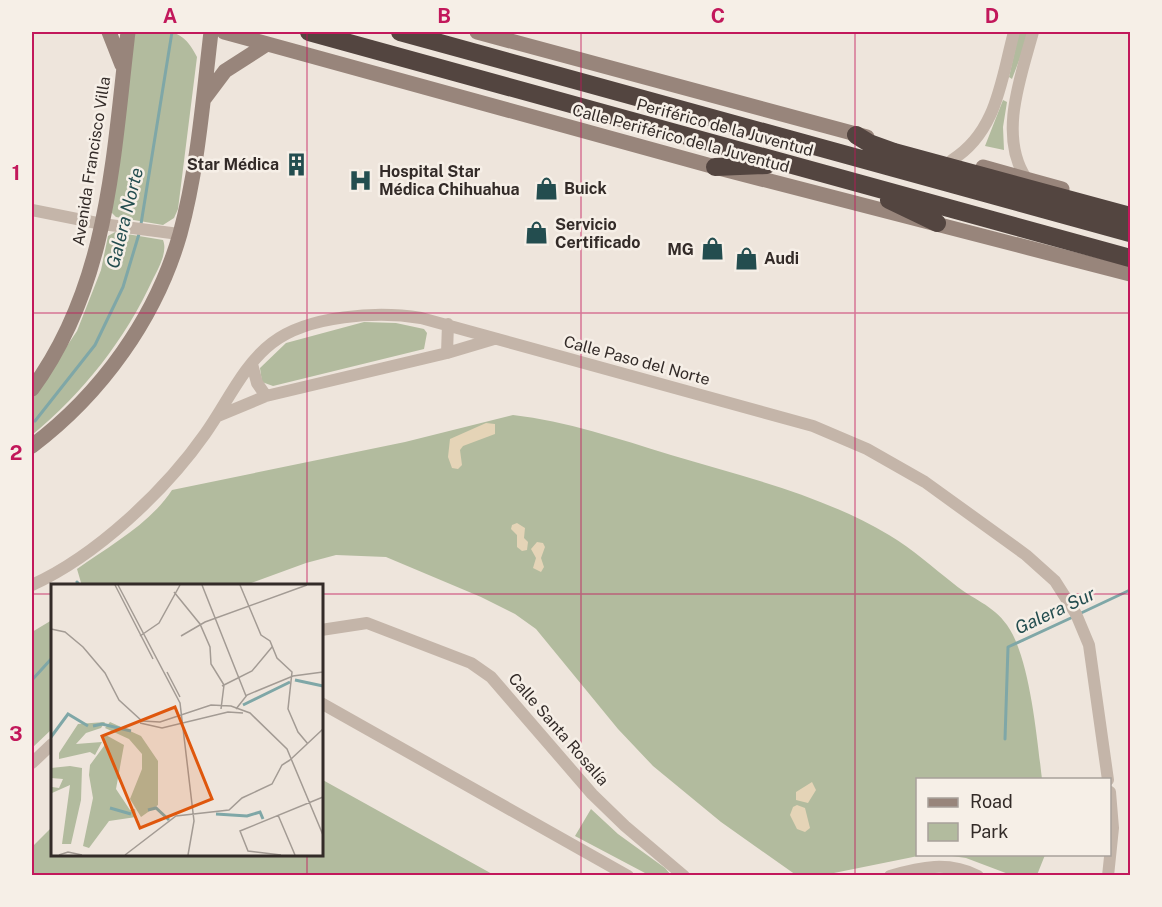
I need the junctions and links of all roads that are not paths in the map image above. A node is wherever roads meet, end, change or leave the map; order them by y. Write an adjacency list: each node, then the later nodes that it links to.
1 (109, 32): 13 (main road)
2 (128, 32): 13 (main road, Avenida Francisco Villa)
3 (211, 32): 14 (main road)
4 (224, 32): 11 (main road, Calle Periférico de la Juventud)
5 (254, 32): 12 (main road)
6 (309, 32): 18 (highway, Periférico de la Juventud)
7 (400, 32): 15 (highway, Periférico de la Juventud)
8 (477, 32): 16 (main road)
9 (1014, 32): 17 (street)
10 (1033, 32): 20 (street)
11 (267, 44): 12 (main road, Calle Periférico de la Juventud); 14 (main road)
12 (326, 60): 19 (main road, Calle Periférico de la Juventud)
13 (123, 69): 26 (main road, Avenida Francisco Villa)
14 (202, 102): 29 (main road)
15 (746, 126): 27 (highway); 28 (highway, Periférico de la Juventud)
16 (856, 135): 17 (main road); 24 (highway)
17 (952, 160): 20 (main road)
18 (784, 164): 19 (highway); 21 (highway, Periférico de la Juventud)
19 (715, 167): 25 (main road, Calle Periférico de la Juventud)
20 (1026, 178): 22 (main road)
21 (847, 180): 25 (highway); 30 (highway, Periférico de la Juventud)
22 (1131, 209)
23 (32, 210): 26 (street)
24 (1131, 216)
25 (936, 223): 31 (main road, Calle Periférico de la Juventud)
26 (102, 224): 29 (street); 36 (main road, Avenida Francisco Villa)
27 (1131, 225)
28 (1131, 233)
29 (180, 234): 39 (main road)
30 (1131, 258)
31 (1131, 274)
32 (448, 324): 33 (street, Calle Paso del Norte); 34 (street); 35 (street, Calle Paso del Norte)
33 (494, 339): 34 (street); 45 (street, Calle Paso del Norte)
34 (447, 353): 37 (street)
35 (252, 364): 37 (street); 38 (street, Calle Paso del Norte)
36 (32, 389)
37 (266, 396): 38 (street)
38 (217, 416): 40 (street)
39 (32, 446)
40 (32, 585)
41 (322, 630): 48 (street, Calle Santa Rosalía)
42 (322, 704): 47 (street)
43 (51, 745): 44 (street)
44 (32, 763)
45 (1108, 778)
46 (1111, 811): 51 (street)
47 (628, 876)
48 (684, 876)
49 (890, 876): 50 (street)
50 (978, 876)
51 (1108, 876)

